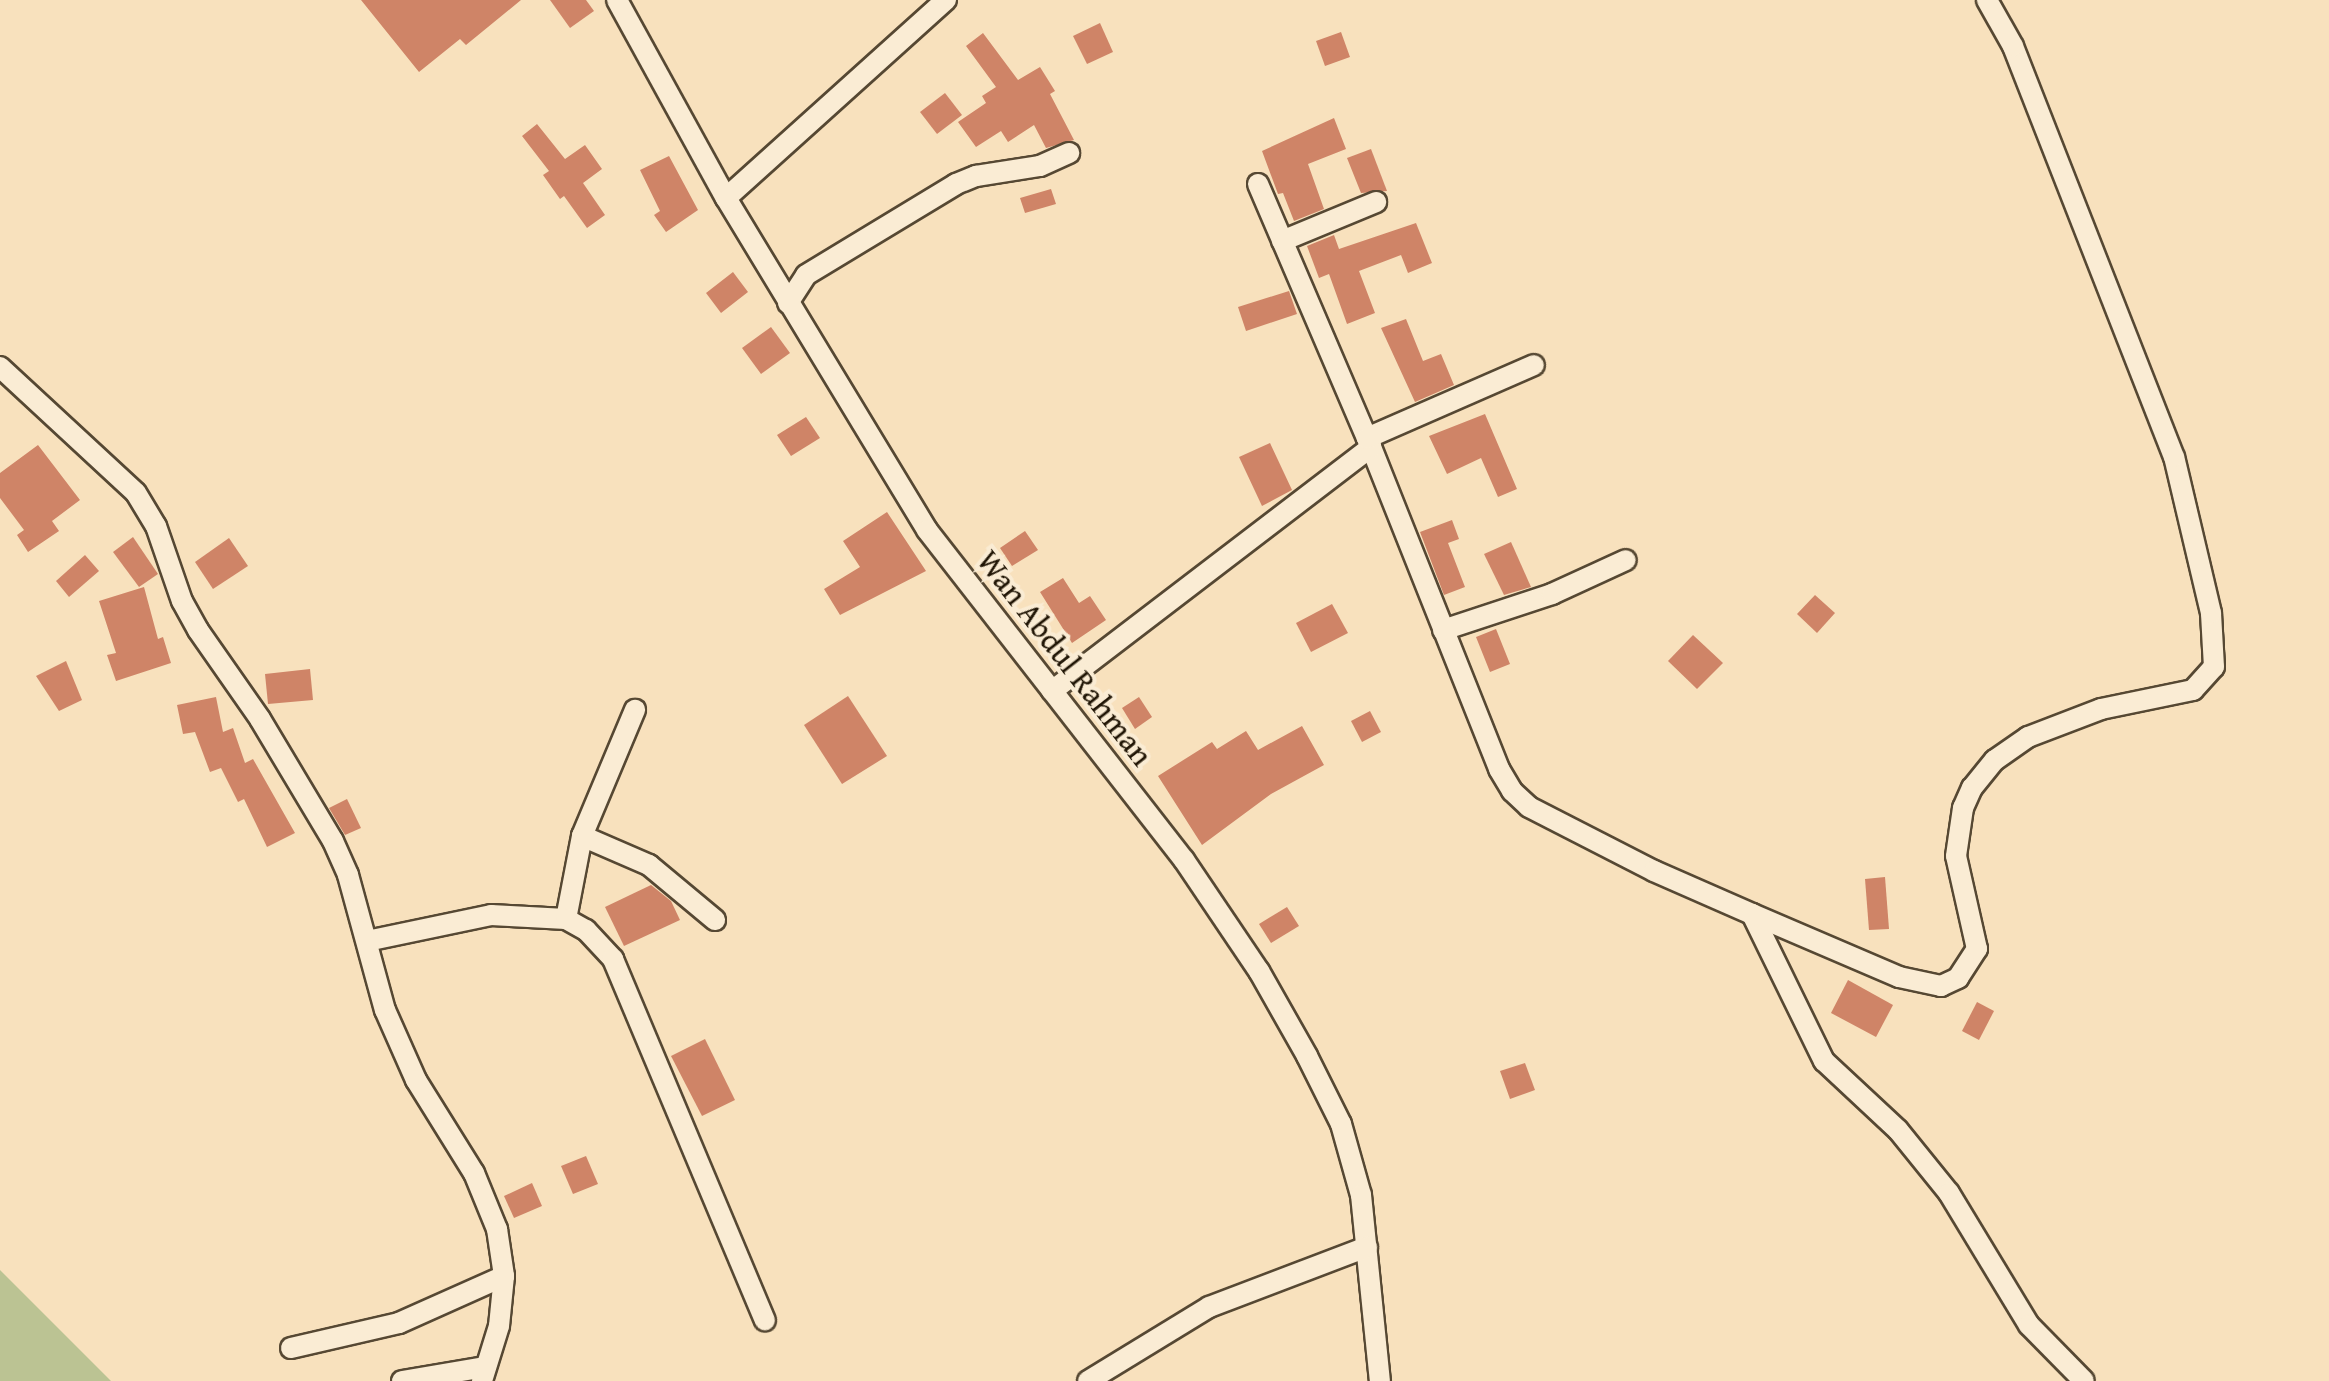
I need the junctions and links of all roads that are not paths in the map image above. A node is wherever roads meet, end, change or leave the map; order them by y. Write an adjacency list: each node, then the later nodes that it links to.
1 (617, 0): 6 (street, Wan Abdul Rahman)
2 (946, 0): 6 (street)
3 (1988, 0): 18 (street)
4 (1069, 153): 9 (street)
5 (1258, 184): 8 (street)
6 (726, 198): 9 (street, Wan Abdul Rahman)
7 (1376, 202): 8 (street)
8 (1282, 241): 12 (street)
9 (788, 303): 15 (street, Wan Abdul Rahman)
10 (1534, 365): 12 (street)
11 (0, 367): 21 (street)
12 (1369, 442): 14 (street); 15 (street)
13 (1626, 560): 14 (street)
14 (1443, 630): 18 (street)
15 (1052, 691): 22 (street, Wan Abdul Rahman)
16 (635, 710): 17 (street)
17 (582, 836): 19 (street); 20 (street)
18 (1752, 914): 30 (street)
19 (566, 918): 21 (street); 24 (street)
20 (715, 920)
21 (367, 941): 23 (street)
22 (1366, 1247): 28 (street); 29 (street, Wan Abdul Rahman)
23 (504, 1276): 25 (street); 26 (street)
24 (765, 1320)
25 (291, 1348)
26 (484, 1374): 27 (street)
27 (402, 1381)
28 (1088, 1381)
29 (1380, 1381)
30 (2084, 1381)

